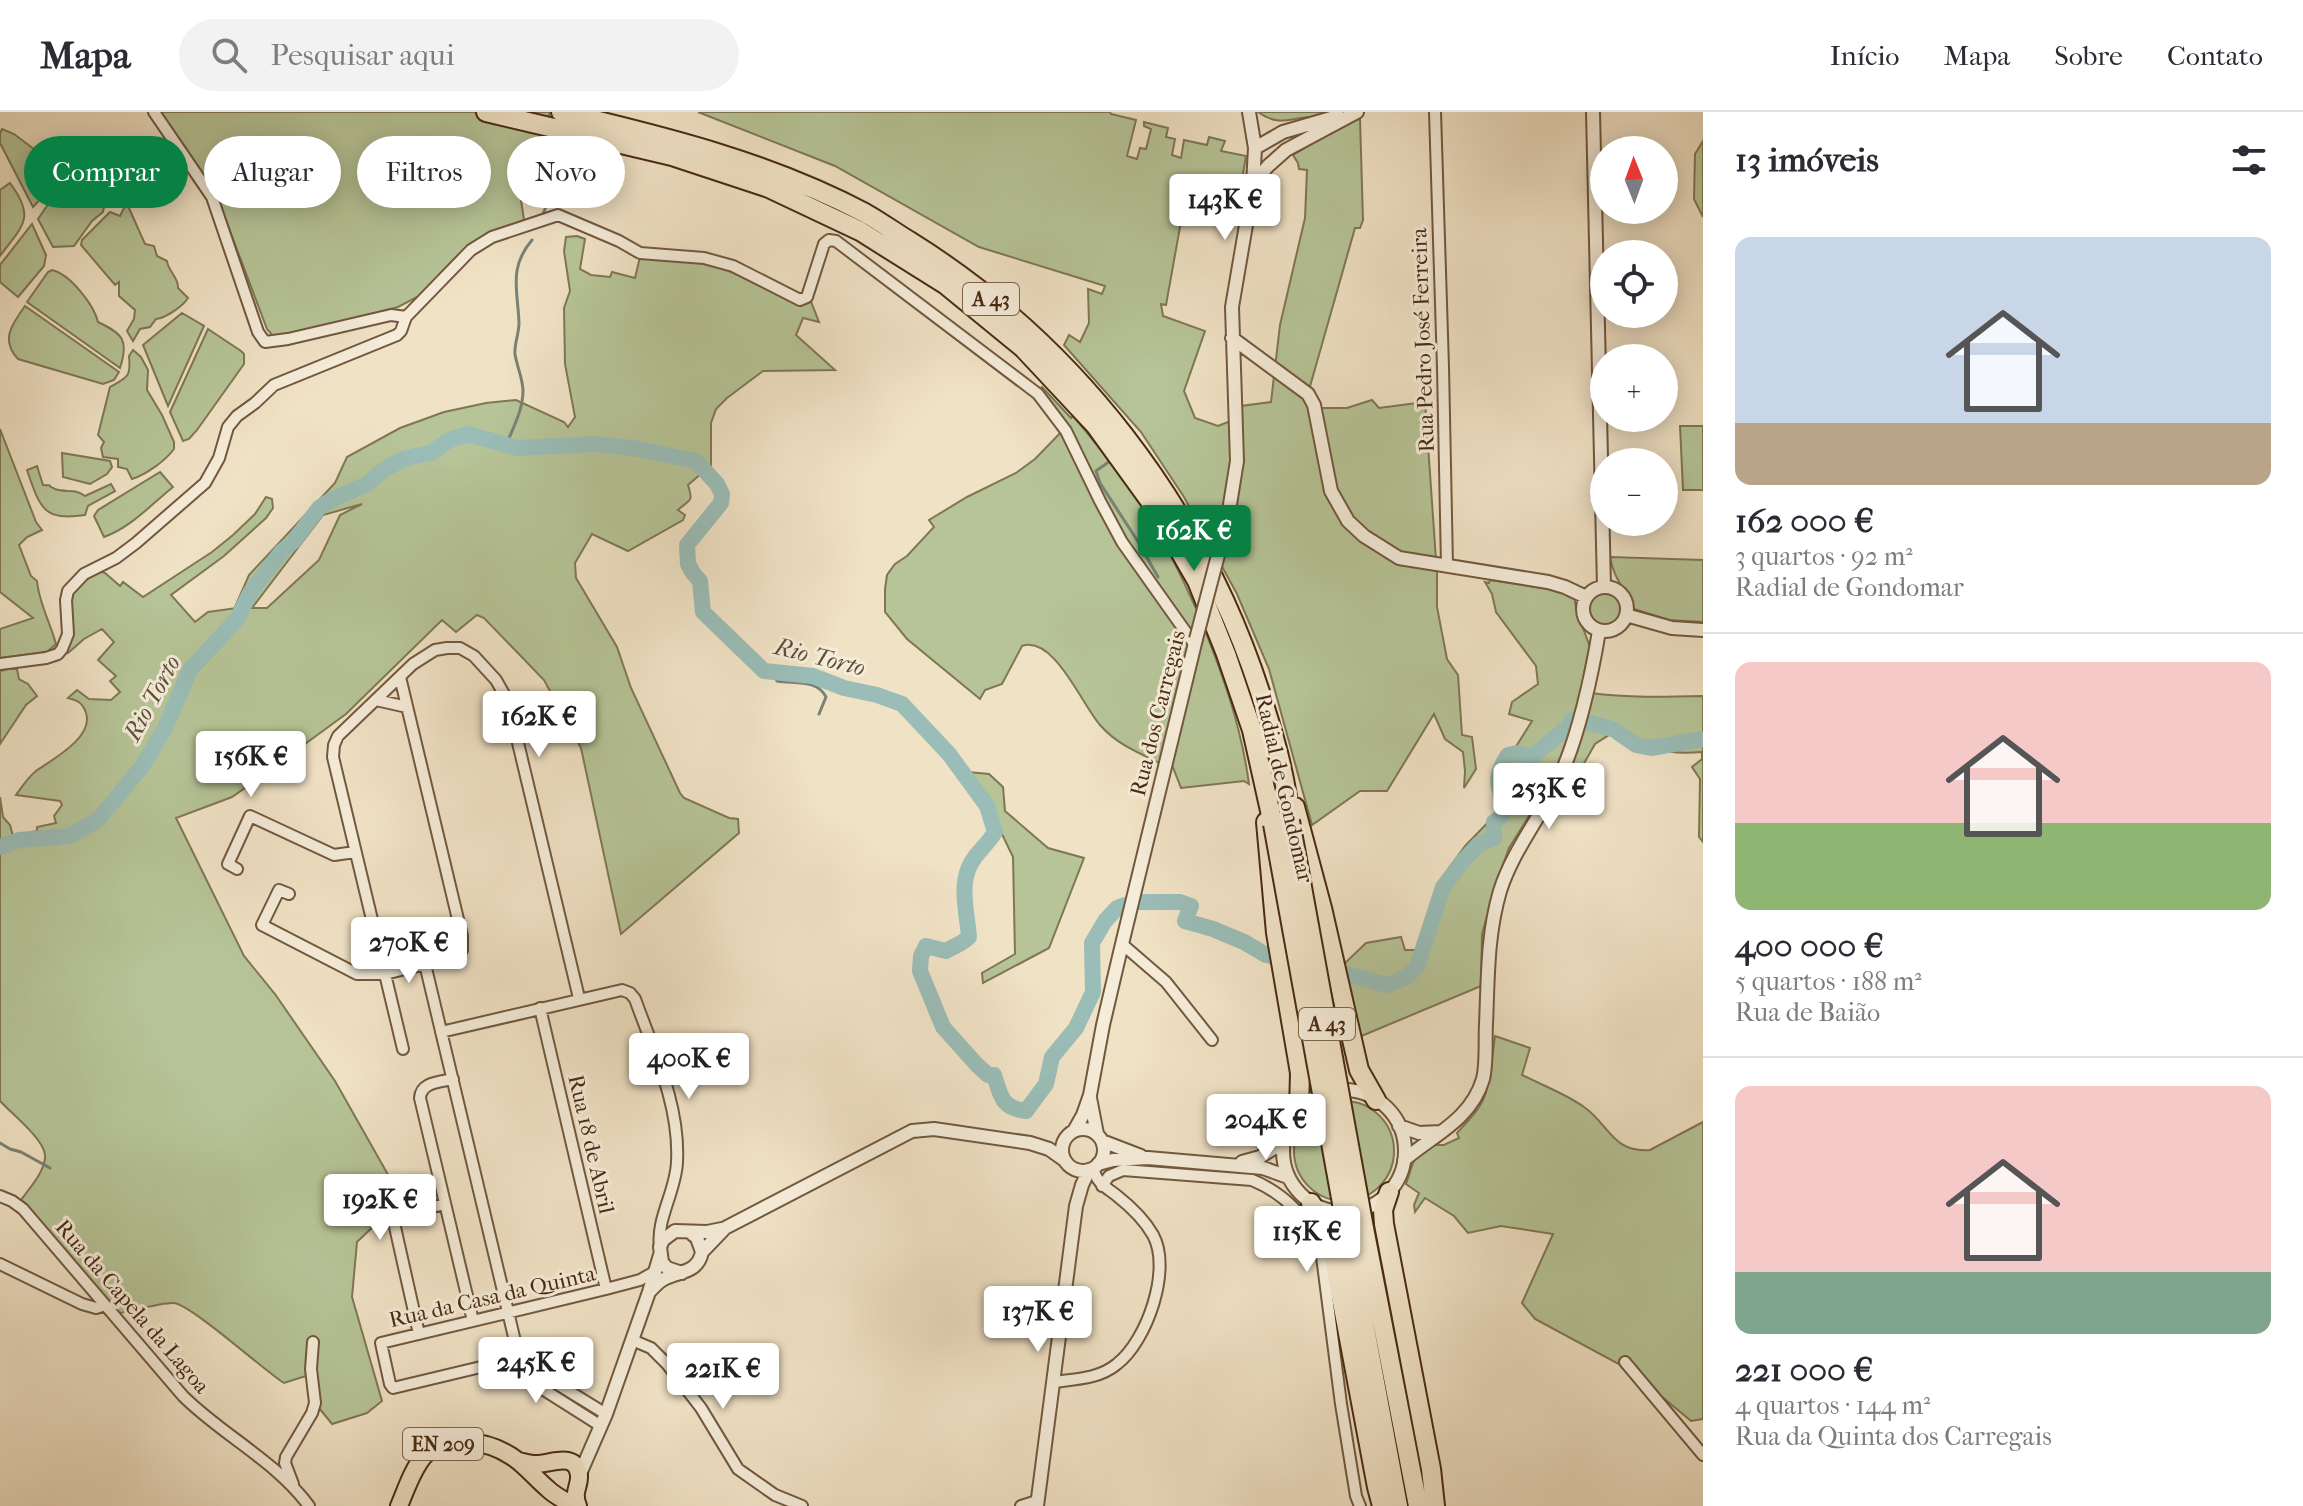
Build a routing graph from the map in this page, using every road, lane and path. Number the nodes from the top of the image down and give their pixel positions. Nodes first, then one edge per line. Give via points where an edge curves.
1 (154, 112) edge
2 (486, 112) edge
3 (561, 112) edge
4 (1356, 112) edge
5 (1435, 112) edge
6 (1593, 112) edge
7 (1249, 115) edge
8 (1283, 132) junction
9 (674, 148) junction
10 (1255, 148) junction
11 (1286, 150) junction
12 (1253, 184) junction
13 (406, 317) junction
14 (1232, 338) junction
15 (1447, 566) junction
16 (1604, 587) junction
17 (1586, 597) junction
18 (1626, 615) junction
19 (1703, 630) edge
20 (1599, 631) junction
21 (1195, 642) junction
22 (0, 664) edge
23 (400, 677) junction
24 (376, 700) junction
25 (407, 707) junction
26 (1282, 822) junction
27 (355, 852) junction
28 (237, 869) dead end
29 (289, 894) dead end
30 (1122, 944) junction
31 (425, 964) junction
32 (385, 974) junction
33 (579, 998) junction
34 (540, 1008) junction
35 (441, 1032) junction
36 (1212, 1040) dead end
37 (403, 1049) dead end
38 (453, 1079) junction
39 (1090, 1095) junction
40 (1376, 1100) junction
41 (1299, 1110) junction
42 (1399, 1126) junction
43 (1443, 1132) junction
44 (1070, 1134) junction
45 (1099, 1138) junction
46 (1283, 1142) junction
47 (1030, 1143) junction
48 (1148, 1158) junction
49 (1404, 1160) junction
50 (1066, 1163) junction
51 (1235, 1164) junction
52 (1093, 1168) junction
53 (1288, 1177) junction
54 (1102, 1186) junction
55 (1389, 1192) junction
56 (0, 1196) edge
57 (1311, 1203) junction
58 (445, 1204) junction
59 (1076, 1206) junction
60 (663, 1220) junction
61 (725, 1228) junction
62 (1355, 1230) junction
63 (691, 1233) junction
64 (668, 1234) junction
65 (660, 1251) junction
66 (702, 1252) junction
67 (0, 1264) edge
68 (656, 1271) junction
69 (682, 1273) junction
70 (606, 1289) junction
71 (649, 1292) junction
72 (105, 1305) junction
73 (508, 1313) junction
74 (473, 1321) junction
75 (419, 1334) junction
76 (632, 1340) junction
77 (313, 1342) dead end
78 (519, 1358) junction
79 (506, 1361) dead end
80 (1625, 1362) dead end
81 (542, 1375) junction
82 (1053, 1382) junction
83 (535, 1385) junction
84 (603, 1420) junction
85 (590, 1448) junction
86 (1703, 1455) edge
87 (518, 1461) junction
88 (558, 1461) junction
89 (578, 1481) junction
90 (294, 1486) junction
91 (551, 1491) junction
92 (1037, 1504) edge
93 (309, 1506) edge
94 (399, 1506) edge
95 (576, 1506) edge
96 (802, 1506) edge
97 (1021, 1506) edge
98 (1360, 1506) edge
99 (1382, 1506) edge
100 (1398, 1506) edge
101 (1418, 1506) edge
102 (1435, 1506) edge

1 - 13 street via 212,197 265,342 391,315
2 - 9 highway, Radial de Gondomar / A 43
3 - 9 highway, Radial de Gondomar / A 43
4 - 8 street
4 - 11 street
5 - 15 street, Rua Pedro José Ferreira
6 - 16 street
7 - 8 street via 1265,128
7 - 10 street, Rua dos Carregais
8 - 10 street
9 - 26 highway, Radial de Gondomar / A 43 via 860,231 946,285 1023,348 1095,425 1155,508 1197,581 1252,730 1264,787
9 - 26 highway, Radial de Gondomar / A 43 via 773,172 865,213 954,269 1035,336 1106,411 1169,497 1213,575 1246,649 1286,782
10 - 11 street
10 - 12 street, Rua dos Carregais
11 - 12 street
12 - 14 street, Rua dos Carregais via 1232,307
13 - 21 street via 471,250 492,237 558,215 640,253 733,266 800,300 807,297 824,244 836,241 1038,394 1066,431 1122,542
13 - 22 street via 397,335 274,385 232,421 205,483 136,543 76,581 68,591 68,634 58,654
14 - 15 street via 1308,394 1331,491 1348,521 1399,558
14 - 21 street, Rua dos Carregais, bridge via 1237,461
15 - 17 street via 1548,582
16 - 17 street
16 - 18 street via 1622,596
17 - 20 street via 1584,617
18 - 19 street
18 - 20 street via 1619,627
20 - 43 street via 1560,775 1519,846 1489,935 1483,1078 1469,1107
21 - 30 street, Rua dos Carregais
23 - 24 street
23 - 25 street
23 - 33 street via 435,650 460,648 496,680 508,701
24 - 25 street
24 - 27 street via 334,745
25 - 31 street via 462,936 462,950
26 - 40 highway, A 43 via 1359,1070
26 - 41 highway, A 43 via 1276,933 1300,1073
26 - 62 highway, Radial de Gondomar / A 43, bridge
27 - 28 street via 334,855 250,816 228,864
27 - 32 street
29 - 32 street via 279,890 262,925 357,974
30 - 36 street via 1166,982
30 - 39 street, Rua dos Carregais
31 - 32 street
31 - 35 street
32 - 37 street
33 - 34 street
33 - 60 street via 622,990 635,999 676,1126 678,1162
34 - 35 street
34 - 70 street, Rua 18 de Abril
35 - 38 street
38 - 58 street via 426,1086 420,1098
38 - 73 street
39 - 44 street, Rua dos Carregais
39 - 45 street, Rua dos Carregais
40 - 41 street via 1341,1090 1318,1096
40 - 42 street
41 - 46 street
42 - 43 street via 1419,1133
42 - 49 street
43 - 49 street
44 - 45 street via 1090,1130
44 - 47 street
44 - 50 street via 1061,1151
45 - 48 street
45 - 52 street via 1103,1157
46 - 51 street via 1260,1157
46 - 53 street
47 - 50 street
47 - 61 street via 934,1129 912,1131
48 - 51 street
48 - 52 street via 1113,1160
49 - 55 street
50 - 52 street via 1075,1170
50 - 59 street
51 - 53 street
52 - 54 street
52 - 59 street
53 - 57 street
54 - 82 street via 1135,1211 1155,1237 1160,1254 1151,1315 1119,1363 1093,1377
54 - 98 street via 1123,1170 1252,1180 1270,1187 1312,1228 1321,1249
55 - 57 street via 1370,1206 1346,1212
55 - 102 highway via 1384,1224
56 - 72 street, Rua da Capela da Lagoa via 23,1209
57 - 99 highway via 1330,1238
58 - 74 street
58 - 75 street via 395,1220
59 - 82 street
60 - 64 street
60 - 65 street
61 - 63 street
61 - 66 street
62 - 100 highway, Radial de Gondomar / A 43
62 - 101 highway, Radial de Gondomar / A 43
63 - 64 street
63 - 66 street
64 - 65 street
65 - 68 street
65 - 69 street via 667,1268
66 - 69 street via 696,1266
67 - 72 street via 82,1304
68 - 70 street, Rua da Casa da Quinta
68 - 71 street
69 - 71 street via 663,1279
70 - 73 street, Rua da Casa da Quinta
71 - 76 street
72 - 90 street, Rua da Capela da Lagoa via 198,1412
73 - 74 street, Rua da Casa da Quinta
73 - 78 street
74 - 75 street, Rua da Casa da Quinta
75 - 79 street, Rua da Casa da Quinta via 381,1343 393,1388
76 - 84 street
76 - 96 street via 651,1348 667,1364 738,1469
77 - 90 street via 315,1403 285,1463
78 - 81 street
78 - 83 street via 522,1376
80 - 86 street
81 - 83 street
81 - 84 street
82 - 92 street
83 - 84 street
84 - 85 street
85 - 88 street
85 - 89 street
87 - 88 main road, EN 209
87 - 91 main road, EN 209
87 - 94 main road, EN 209 via 482,1444 440,1445 417,1465
88 - 89 main road via 574,1465
88 - 91 main road via 548,1465 543,1476
89 - 91 main road via 567,1494
89 - 95 main road
90 - 93 street, Rua da Capela da Lagoa
91 - 95 main road
92 - 97 street

